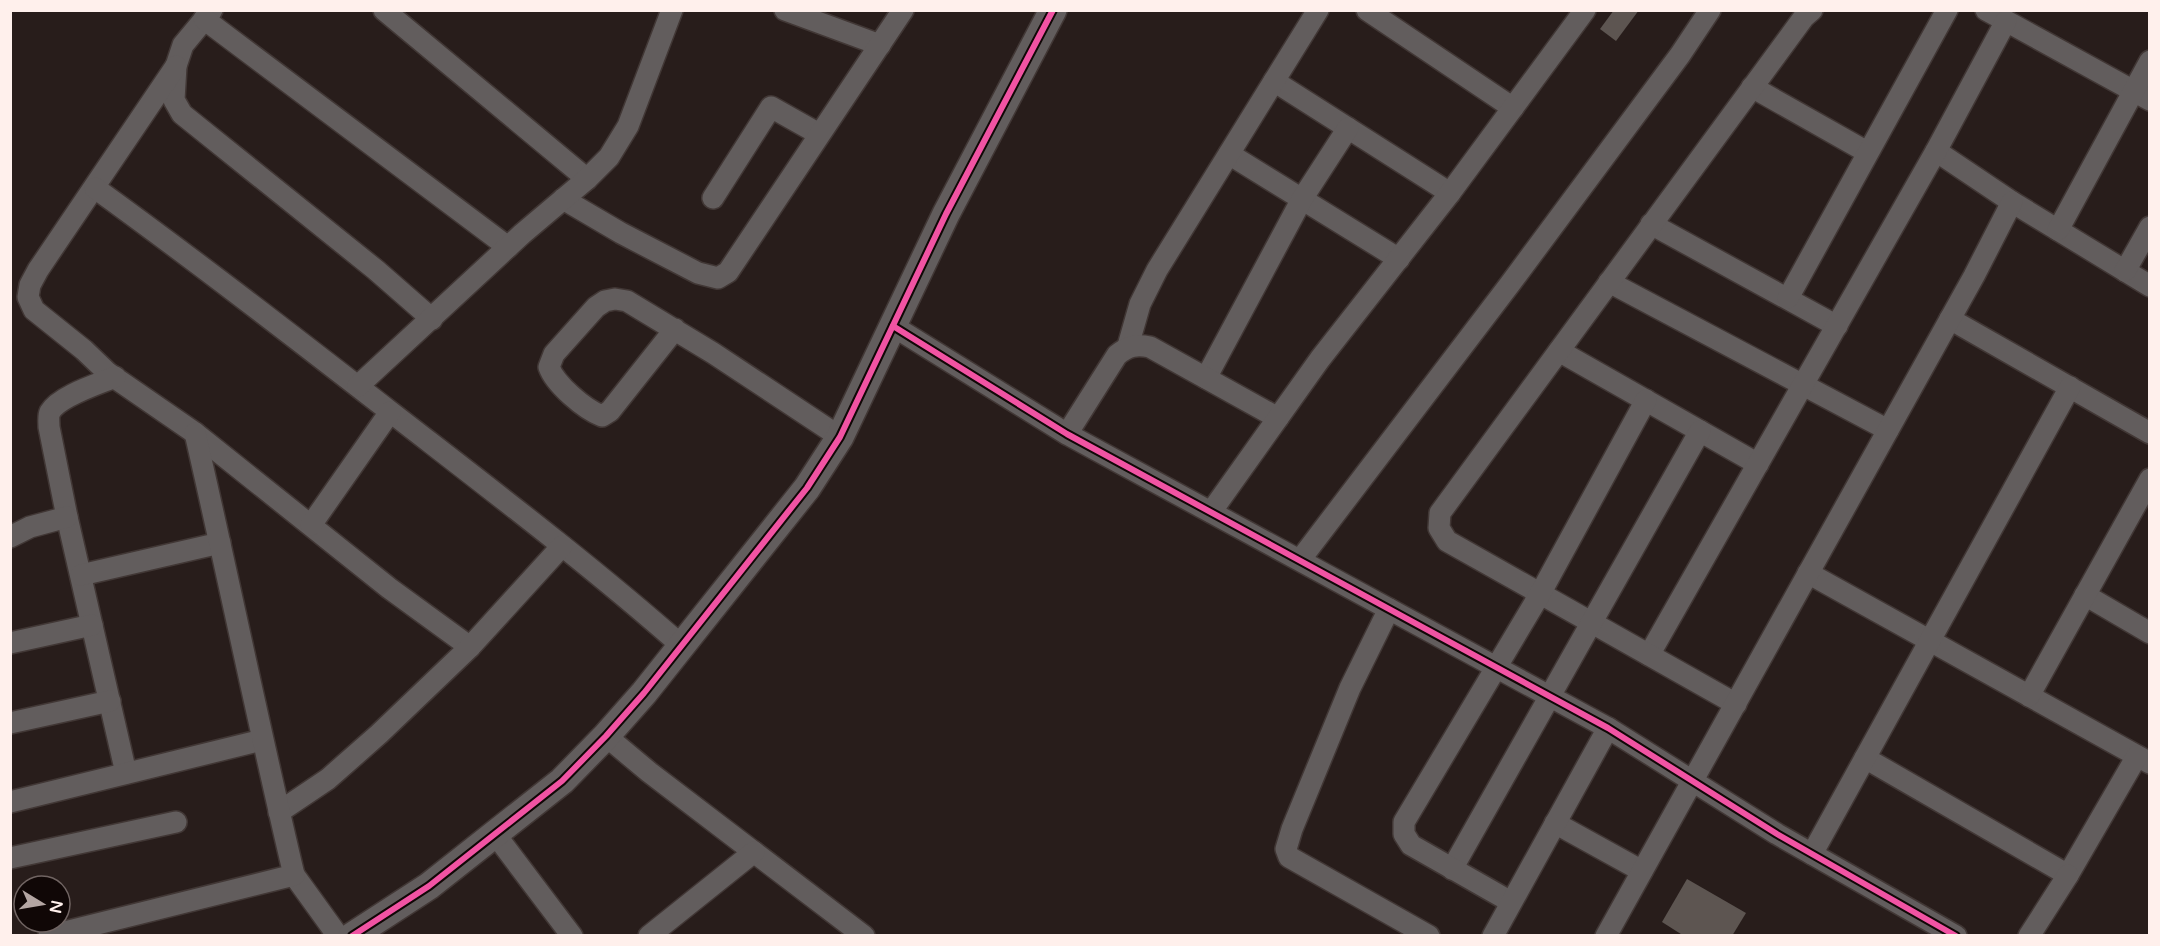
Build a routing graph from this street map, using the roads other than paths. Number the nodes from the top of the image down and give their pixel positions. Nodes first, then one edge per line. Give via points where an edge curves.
1 (384, 10) edge
2 (672, 10) edge
3 (785, 10) edge
4 (903, 10) edge
5 (1053, 10) edge
6 (1318, 10) edge
7 (1368, 10) edge
8 (1585, 10) edge
9 (1812, 10) edge
10 (1947, 10) edge
11 (1986, 10) edge
12 (1702, 13) edge
13 (208, 15) edge
14 (2006, 21) junction
15 (880, 45) junction
16 (2150, 61) edge
17 (176, 66) junction
18 (1274, 81) junction
19 (1752, 87) junction
20 (2142, 95) edge
21 (1513, 108) junction
22 (1348, 128) junction
23 (819, 134) junction
24 (1936, 151) junction
25 (1868, 152) junction
26 (1229, 154) junction
27 (587, 179) junction
28 (95, 188) junction
29 (1450, 193) junction
30 (713, 198) dead end
31 (562, 199) junction
32 (1302, 199) junction
33 (2012, 202) junction
34 (1651, 224) junction
35 (2150, 227) edge
36 (2058, 230) junction
37 (508, 248) junction
38 (1399, 259) junction
39 (2125, 271) junction
40 (1609, 282) junction
41 (2150, 286) edge
42 (1788, 298) junction
43 (432, 319) junction
44 (1950, 319) junction
45 (893, 326) junction
46 (1836, 326) junction
47 (675, 329) junction
48 (1128, 346) junction
49 (1559, 351) junction
50 (115, 377) junction
51 (1206, 378) junction
52 (1803, 385) junction
53 (358, 386) junction
54 (2070, 387) junction
55 (1646, 400) junction
56 (390, 412) junction
57 (1278, 418) junction
58 (1888, 430) junction
59 (1700, 431) junction
60 (195, 433) junction
61 (2150, 433) edge
62 (1067, 434) junction
63 (840, 437) junction
64 (1758, 464) junction
65 (2150, 479) edge
66 (1211, 512) junction
67 (67, 517) junction
68 (311, 525) junction
69 (10, 537) edge
70 (220, 543) junction
71 (562, 546) junction
72 (1300, 560) junction
73 (1808, 573) junction
74 (81, 575) junction
75 (1540, 594) junction
76 (2085, 595) junction
77 (1389, 609) junction
78 (1593, 624) junction
79 (92, 625) junction
80 (2150, 633) edge
81 (1930, 641) junction
82 (10, 643) edge
83 (682, 646) junction
84 (470, 647) junction
85 (1649, 655) junction
86 (1497, 667) junction
87 (2029, 696) junction
88 (1551, 697) junction
89 (110, 701) junction
90 (1736, 704) junction
91 (10, 723) edge
92 (1608, 728) junction
93 (606, 736) junction
94 (262, 740) junction
95 (1865, 758) junction
96 (2143, 759) edge
97 (126, 773) junction
98 (1693, 780) junction
99 (10, 802) edge
100 (279, 812) junction
101 (176, 822) dead end
102 (1555, 823) junction
103 (495, 834) junction
104 (754, 852) junction
105 (1812, 854) junction
106 (10, 858) edge
107 (1452, 869) junction
108 (1642, 871) junction
109 (294, 874) junction
110 (2068, 875) junction
111 (1511, 902) junction
112 (855, 933) edge
113 (49, 936) edge
114 (338, 936) edge
115 (352, 936) edge
116 (572, 936) edge
117 (650, 936) edge
118 (1429, 936) edge
119 (1493, 936) edge
120 (1606, 936) edge
121 (1956, 936) edge
122 (2030, 936) edge

1 - 27 street
2 - 27 street via 628,126 609,157
3 - 15 street
4 - 15 street
5 - 45 street via 946,214
6 - 18 street
7 - 21 street
8 - 21 street
9 - 19 street
10 - 25 street
11 - 14 street
12 - 72 street via 1510,284
13 - 17 street via 183,45
13 - 37 street
14 - 20 street
14 - 24 street
15 - 23 street
16 - 20 street
17 - 28 street
17 - 43 street via 174,100 182,114
18 - 22 street
18 - 26 street
19 - 25 street
19 - 34 street
20 - 36 street
21 - 29 street
22 - 29 street
22 - 32 street
23 - 30 street via 771,107
23 - 31 street via 728,272 718,278 679,263
24 - 33 street
24 - 46 street
25 - 42 street
26 - 32 street
26 - 48 street via 1157,270 1140,304
27 - 31 street
28 - 50 street via 38,270 28,297 34,310
28 - 53 street
29 - 38 street
31 - 37 street
32 - 38 street
32 - 51 street
33 - 36 street
33 - 44 street
34 - 40 street
34 - 42 street
35 - 39 street
36 - 39 street
37 - 43 street
38 - 57 street
39 - 41 street
40 - 49 street
40 - 52 street
42 - 46 street
43 - 53 street
44 - 54 street
44 - 58 street
45 - 62 street
45 - 63 street
46 - 52 street
47 - 47 street via 627,301 605,301 554,354 549,367 552,377 602,416
47 - 63 street
48 - 51 street via 1150,347
48 - 62 street via 1117,355
49 - 55 street
49 - 75 street via 1440,513 1439,528 1447,541
50 - 60 street
50 - 67 street via 77,393 49,414
51 - 57 street
52 - 58 street
52 - 64 street
53 - 56 street
54 - 61 street
54 - 81 street
55 - 59 street
55 - 75 street
56 - 68 street
56 - 71 street
57 - 66 street
58 - 73 street
59 - 64 street
59 - 78 street
60 - 68 street
60 - 70 street
62 - 66 street
63 - 83 street via 807,488
64 - 85 street
65 - 76 street
66 - 72 street
67 - 69 street
67 - 74 street
68 - 84 street
70 - 74 street
70 - 94 street
71 - 83 street
71 - 84 street
72 - 77 street
73 - 81 street
73 - 90 street
74 - 79 street
75 - 78 street
75 - 86 street
76 - 80 street
76 - 87 street
77 - 86 street
77 - 118 street via 1350,688 1286,849 1289,857
78 - 85 street
78 - 88 street
79 - 82 street
79 - 89 street
81 - 87 street
81 - 95 street
83 - 93 street
84 - 100 street via 328,779
85 - 90 street
86 - 88 street
86 - 107 street via 1404,822 1404,834 1411,845
87 - 96 street
88 - 92 street
88 - 107 street
89 - 91 street
89 - 97 street
90 - 98 street
92 - 98 street
92 - 102 street
93 - 103 street via 562,781
93 - 104 street
94 - 97 street
94 - 100 street
95 - 105 street
95 - 110 street
96 - 110 street
97 - 99 street
98 - 105 street
98 - 108 street
100 - 109 street
101 - 106 street
102 - 108 street
102 - 111 street
103 - 115 street via 429,886
103 - 116 street
104 - 112 street
104 - 117 street
105 - 121 street
107 - 111 street
108 - 120 street
109 - 113 street
109 - 114 street
110 - 122 street
111 - 119 street

